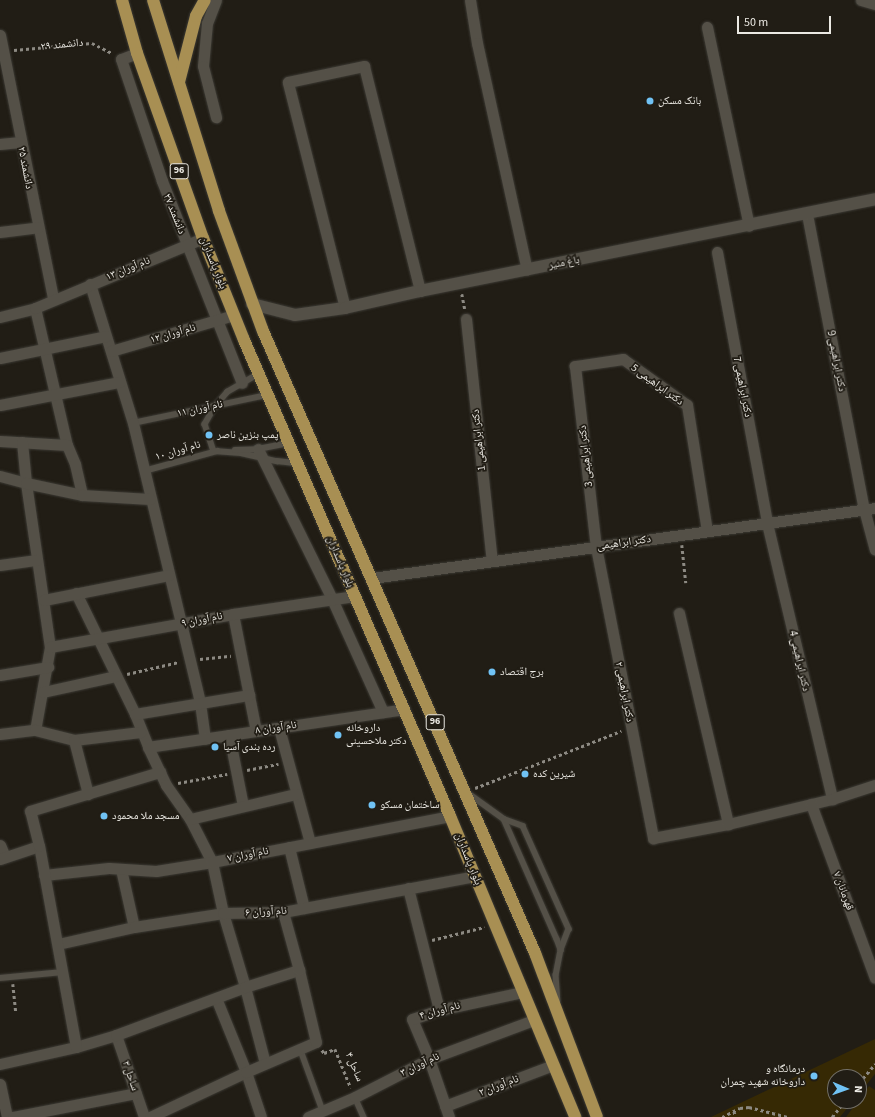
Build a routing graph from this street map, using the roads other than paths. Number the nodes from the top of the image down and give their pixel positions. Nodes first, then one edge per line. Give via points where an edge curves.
1 (122, 0) edge
2 (153, 0) edge
3 (205, 0) edge
4 (216, 0) edge
5 (470, 0) edge
6 (861, 0) edge
7 (875, 4) edge
8 (707, 27) dead end
9 (0, 35) edge
10 (1, 51) edge
11 (137, 52) junction
12 (178, 83) junction
13 (216, 117) dead end
14 (20, 142) junction
15 (0, 144) edge
16 (875, 199) edge
17 (807, 214) junction
18 (749, 226) junction
19 (38, 227) junction
20 (0, 232) edge
21 (203, 238) junction
22 (187, 246) junction
23 (716, 252) dead end
24 (527, 270) junction
25 (90, 284) junction
26 (420, 291) junction
27 (53, 299) junction
28 (252, 304) junction
29 (35, 308) junction
30 (345, 308) junction
31 (234, 316) junction
32 (0, 317) edge
33 (466, 320) road end
34 (216, 321) junction
35 (106, 336) junction
36 (45, 350) junction
37 (111, 351) junction
38 (0, 358) edge
39 (575, 366) joint
40 (258, 374) junction
41 (120, 382) junction
42 (242, 383) junction
43 (55, 395) junction
44 (267, 395) junction
45 (0, 405) edge
46 (215, 406) junction
47 (133, 423) junction
48 (0, 441) edge
49 (22, 442) junction
50 (288, 443) junction
51 (67, 445) junction
52 (214, 451) junction
53 (260, 454) junction
54 (297, 463) junction
55 (144, 471) junction
56 (0, 476) edge
57 (26, 483) junction
58 (82, 495) junction
59 (150, 499) junction
60 (870, 508) edge
61 (767, 522) junction
62 (707, 531) junction
63 (596, 547) junction
64 (875, 550) edge
65 (37, 560) junction
66 (492, 561) junction
67 (0, 565) edge
68 (169, 575) junction
69 (372, 578) junction
70 (76, 593) junction
71 (355, 596) junction
72 (332, 599) junction
73 (44, 600) junction
74 (680, 613) dead end
75 (233, 614) junction
76 (182, 624) junction
77 (98, 639) junction
78 (50, 647) junction
79 (48, 667) junction
80 (0, 676) edge
81 (116, 676) junction
82 (43, 692) junction
83 (249, 695) junction
84 (200, 703) junction
85 (404, 709) junction
86 (383, 712) junction
87 (134, 714) junction
88 (279, 728) junction
89 (35, 730) junction
90 (256, 731) junction
91 (141, 732) junction
92 (0, 734) edge
93 (229, 735) junction
94 (205, 739) junction
95 (74, 740) junction
96 (148, 747) junction
97 (160, 772) junction
98 (875, 785) edge
99 (465, 791) junction
100 (88, 794) junction
101 (296, 794) junction
102 (832, 799) junction
103 (811, 804) junction
104 (243, 806) junction
105 (450, 816) junction
106 (190, 818) junction
107 (504, 819) junction
108 (728, 824) junction
109 (310, 843) junction
110 (0, 845) edge
111 (39, 846) junction
112 (289, 847) junction
113 (3, 858) edge
114 (212, 862) junction
115 (121, 869) junction
116 (44, 875) junction
117 (475, 876) junction
118 (408, 888) junction
119 (304, 908) junction
120 (282, 912) junction
121 (223, 913) junction
122 (134, 927) junction
123 (58, 944) junction
124 (561, 950) junction
125 (299, 970) junction
126 (63, 972) junction
127 (0, 978) edge
128 (875, 978) edge
129 (245, 987) junction
130 (523, 992) junction
131 (216, 998) junction
132 (439, 1010) junction
133 (534, 1020) junction
134 (561, 1021) junction
135 (116, 1035) junction
136 (76, 1046) junction
137 (300, 1048) junction
138 (429, 1059) junction
139 (264, 1063) junction
140 (0, 1064) edge
141 (553, 1065) junction
142 (246, 1072) junction
143 (0, 1084) edge
144 (136, 1093) junction
145 (355, 1097) junction
146 (323, 1111) junction
147 (447, 1112) edge
148 (7, 1117) edge
149 (13, 1117) edge
150 (144, 1117) edge
151 (150, 1117) edge
152 (261, 1117) edge
153 (308, 1117) edge
154 (364, 1117) edge
155 (575, 1117) edge
156 (597, 1117) edge

1 - 11 highway, بلوار پاسداران / 96
2 - 12 highway, بلوار پاسداران / 96
3 - 12 highway via 196,16
4 - 13 street via 207,23 203,66
5 - 24 street via 477,43
6 - 7 street
8 - 18 street
9 - 10 street, دانشمند ۲۵
10 - 14 street, دانشمند ۲۵
11 - 21 highway, بلوار پاسداران / 96
11 - 22 street, دانشمند ۲۷ via 121,59 162,182
12 - 28 highway, بلوار پاسداران / 96
14 - 15 street
14 - 19 street, دانشمند ۲۵
16 - 17 street, باغ منیر
17 - 18 street, باغ منیر
17 - 60 street, دکتر ابراهیمی 9
18 - 24 street, باغ منیر
19 - 20 street
19 - 27 street, دانشمند ۲۵
21 - 22 street, نام آوران ۱۳
21 - 31 highway, بلوار پاسداران / 96
22 - 25 street, نام آوران ۱۳
22 - 34 street, دانشمند ۲۷
23 - 61 street, دکتر ابراهیمی 7
24 - 26 street, باغ منیر
25 - 27 street, نام آوران ۱۳
25 - 35 street
26 - 30 street, باغ منیر
26 - 30 street via 364,66 288,82
27 - 29 street, نام آوران ۱۳
28 - 30 street, باغ منیر via 295,315
28 - 69 highway, بلوار پاسداران / 96
29 - 32 street, نام آوران ۱۳
29 - 36 street
31 - 34 street, نام آوران ۱۲
31 - 40 highway, بلوار پاسداران / 96
33 - 66 street, دکتر ابراهیمی 1
34 - 37 street, نام آوران ۱۲
34 - 42 street, دانشمند ۲۷
35 - 36 street
35 - 37 street
36 - 38 street
36 - 43 street
37 - 41 street
39 - 62 street, دکتر ابراهیمی 5 via 623,359 686,405
39 - 63 street, دکتر ابراهیمی 3
40 - 42 lane
40 - 44 highway, بلوار پاسداران / 96
41 - 43 street
41 - 47 street
42 - 46 lane via 228,392
43 - 45 street
43 - 51 street
44 - 46 lane, نام آوران ۱۱
44 - 50 highway, بلوار پاسداران / 96
46 - 47 lane, نام آوران ۱۱
46 - 52 lane via 205,424
47 - 55 street
48 - 49 street
49 - 51 street
49 - 57 street
50 - 53 lane, نام آوران ۱۰
50 - 54 highway, بلوار پاسداران / 96
51 - 58 street via 75,464
52 - 53 lane, نام آوران ۱۰
52 - 53 lane
52 - 55 lane, نام آوران ۱۰
53 - 54 lane
53 - 72 street
54 - 71 highway, بلوار پاسداران / 96
55 - 59 street
56 - 57 street
57 - 58 street
57 - 65 street
58 - 59 street
59 - 68 street
60 - 61 street, دکتر ابراهیمی
60 - 64 street, دکتر ابراهیمی 9
61 - 62 street, دکتر ابراهیمی
61 - 102 street, دکتر ابراهیمی 4
62 - 63 street, دکتر ابراهیمی
63 - 66 street, دکتر ابراهیمی
63 - 108 street, دکتر ابراهیمی ۲ via 653,838
65 - 67 street
65 - 73 street
66 - 69 street, دکتر ابراهیمی
68 - 70 street
68 - 76 street
69 - 99 highway, بلوار پاسداران / 96
70 - 73 street
70 - 77 street
71 - 72 street, نام آوران ۹
71 - 85 highway, بلوار پاسداران / 96
72 - 75 street, نام آوران ۹
72 - 86 street
73 - 78 street
74 - 108 street
75 - 76 street, نام آوران ۹
75 - 83 street
76 - 77 street, نام آوران ۹
76 - 84 street
77 - 78 street, نام آوران ۹
77 - 81 street
78 - 79 street
79 - 80 street
79 - 82 street
81 - 82 street
81 - 87 street
82 - 89 street
83 - 84 street
83 - 90 street
84 - 87 street
84 - 94 street
85 - 86 street, نام آوران ۸
85 - 105 highway, بلوار پاسداران / 96
86 - 88 street, نام آوران ۸
87 - 91 street
88 - 90 street, نام آوران ۸
88 - 101 street
89 - 92 street
89 - 95 street
90 - 93 street, نام آوران ۸
91 - 95 street
91 - 96 street
93 - 94 street, نام آوران ۸
93 - 104 street
94 - 96 street, نام آوران ۸
95 - 100 street
96 - 97 street
97 - 100 street
97 - 106 street via 166,785
98 - 102 street
99 - 107 lane
99 - 134 highway, بلوار پاسداران / 96
100 - 111 street via 30,812
101 - 104 street
101 - 109 street
102 - 103 street
103 - 108 street
103 - 128 street, قهرمانان ۷
104 - 106 street
105 - 109 street, نام آوران ۷
105 - 117 highway, بلوار پاسداران / 96
106 - 114 street
107 - 124 lane
107 - 124 lane via 523,826 569,929
109 - 112 street, نام آوران ۷
110 - 113 street
111 - 113 street
111 - 116 street
112 - 114 street, نام آوران ۷
112 - 119 street
114 - 115 street, نام آوران ۷ via 156,871
114 - 121 street
115 - 116 street, نام آوران ۷
115 - 122 street
116 - 123 street
117 - 118 street, نام آوران ۶
117 - 130 highway, بلوار پاسداران / 96
118 - 119 street, نام آوران ۶
118 - 132 street
119 - 120 street, نام آوران ۶
120 - 121 street, نام آوران ۶
120 - 125 street
121 - 122 street, نام آوران ۶
121 - 129 street
122 - 123 street, نام آوران ۶
123 - 126 street
124 - 134 lane via 556,975
125 - 129 street
125 - 137 street via 316,1042
126 - 127 lane
126 - 136 street
129 - 131 street
129 - 139 street
130 - 132 street, نام آوران ۴
130 - 133 highway, بلوار پاسداران / 96
131 - 135 street
131 - 142 street
132 - 138 street, نام آوران ۴ via 412,1019
133 - 138 street, نام آوران ۳
133 - 141 highway, بلوار پاسداران / 96
134 - 156 highway, بلوار پاسداران / 96
135 - 136 street
135 - 144 street, ساحل ۳
136 - 140 street
137 - 139 street
137 - 146 lane
138 - 145 street, نام آوران ۳
138 - 147 street, نام آوران ۴
139 - 142 street
141 - 147 street, نام آوران ۲
141 - 155 highway, بلوار پاسداران / 96
142 - 151 street
142 - 152 street
143 - 148 street
144 - 149 street
144 - 150 street, ساحل ۳
145 - 146 street, نام آوران ۳
145 - 154 lane, ساحل ۴
146 - 153 street, نام آوران ۳

